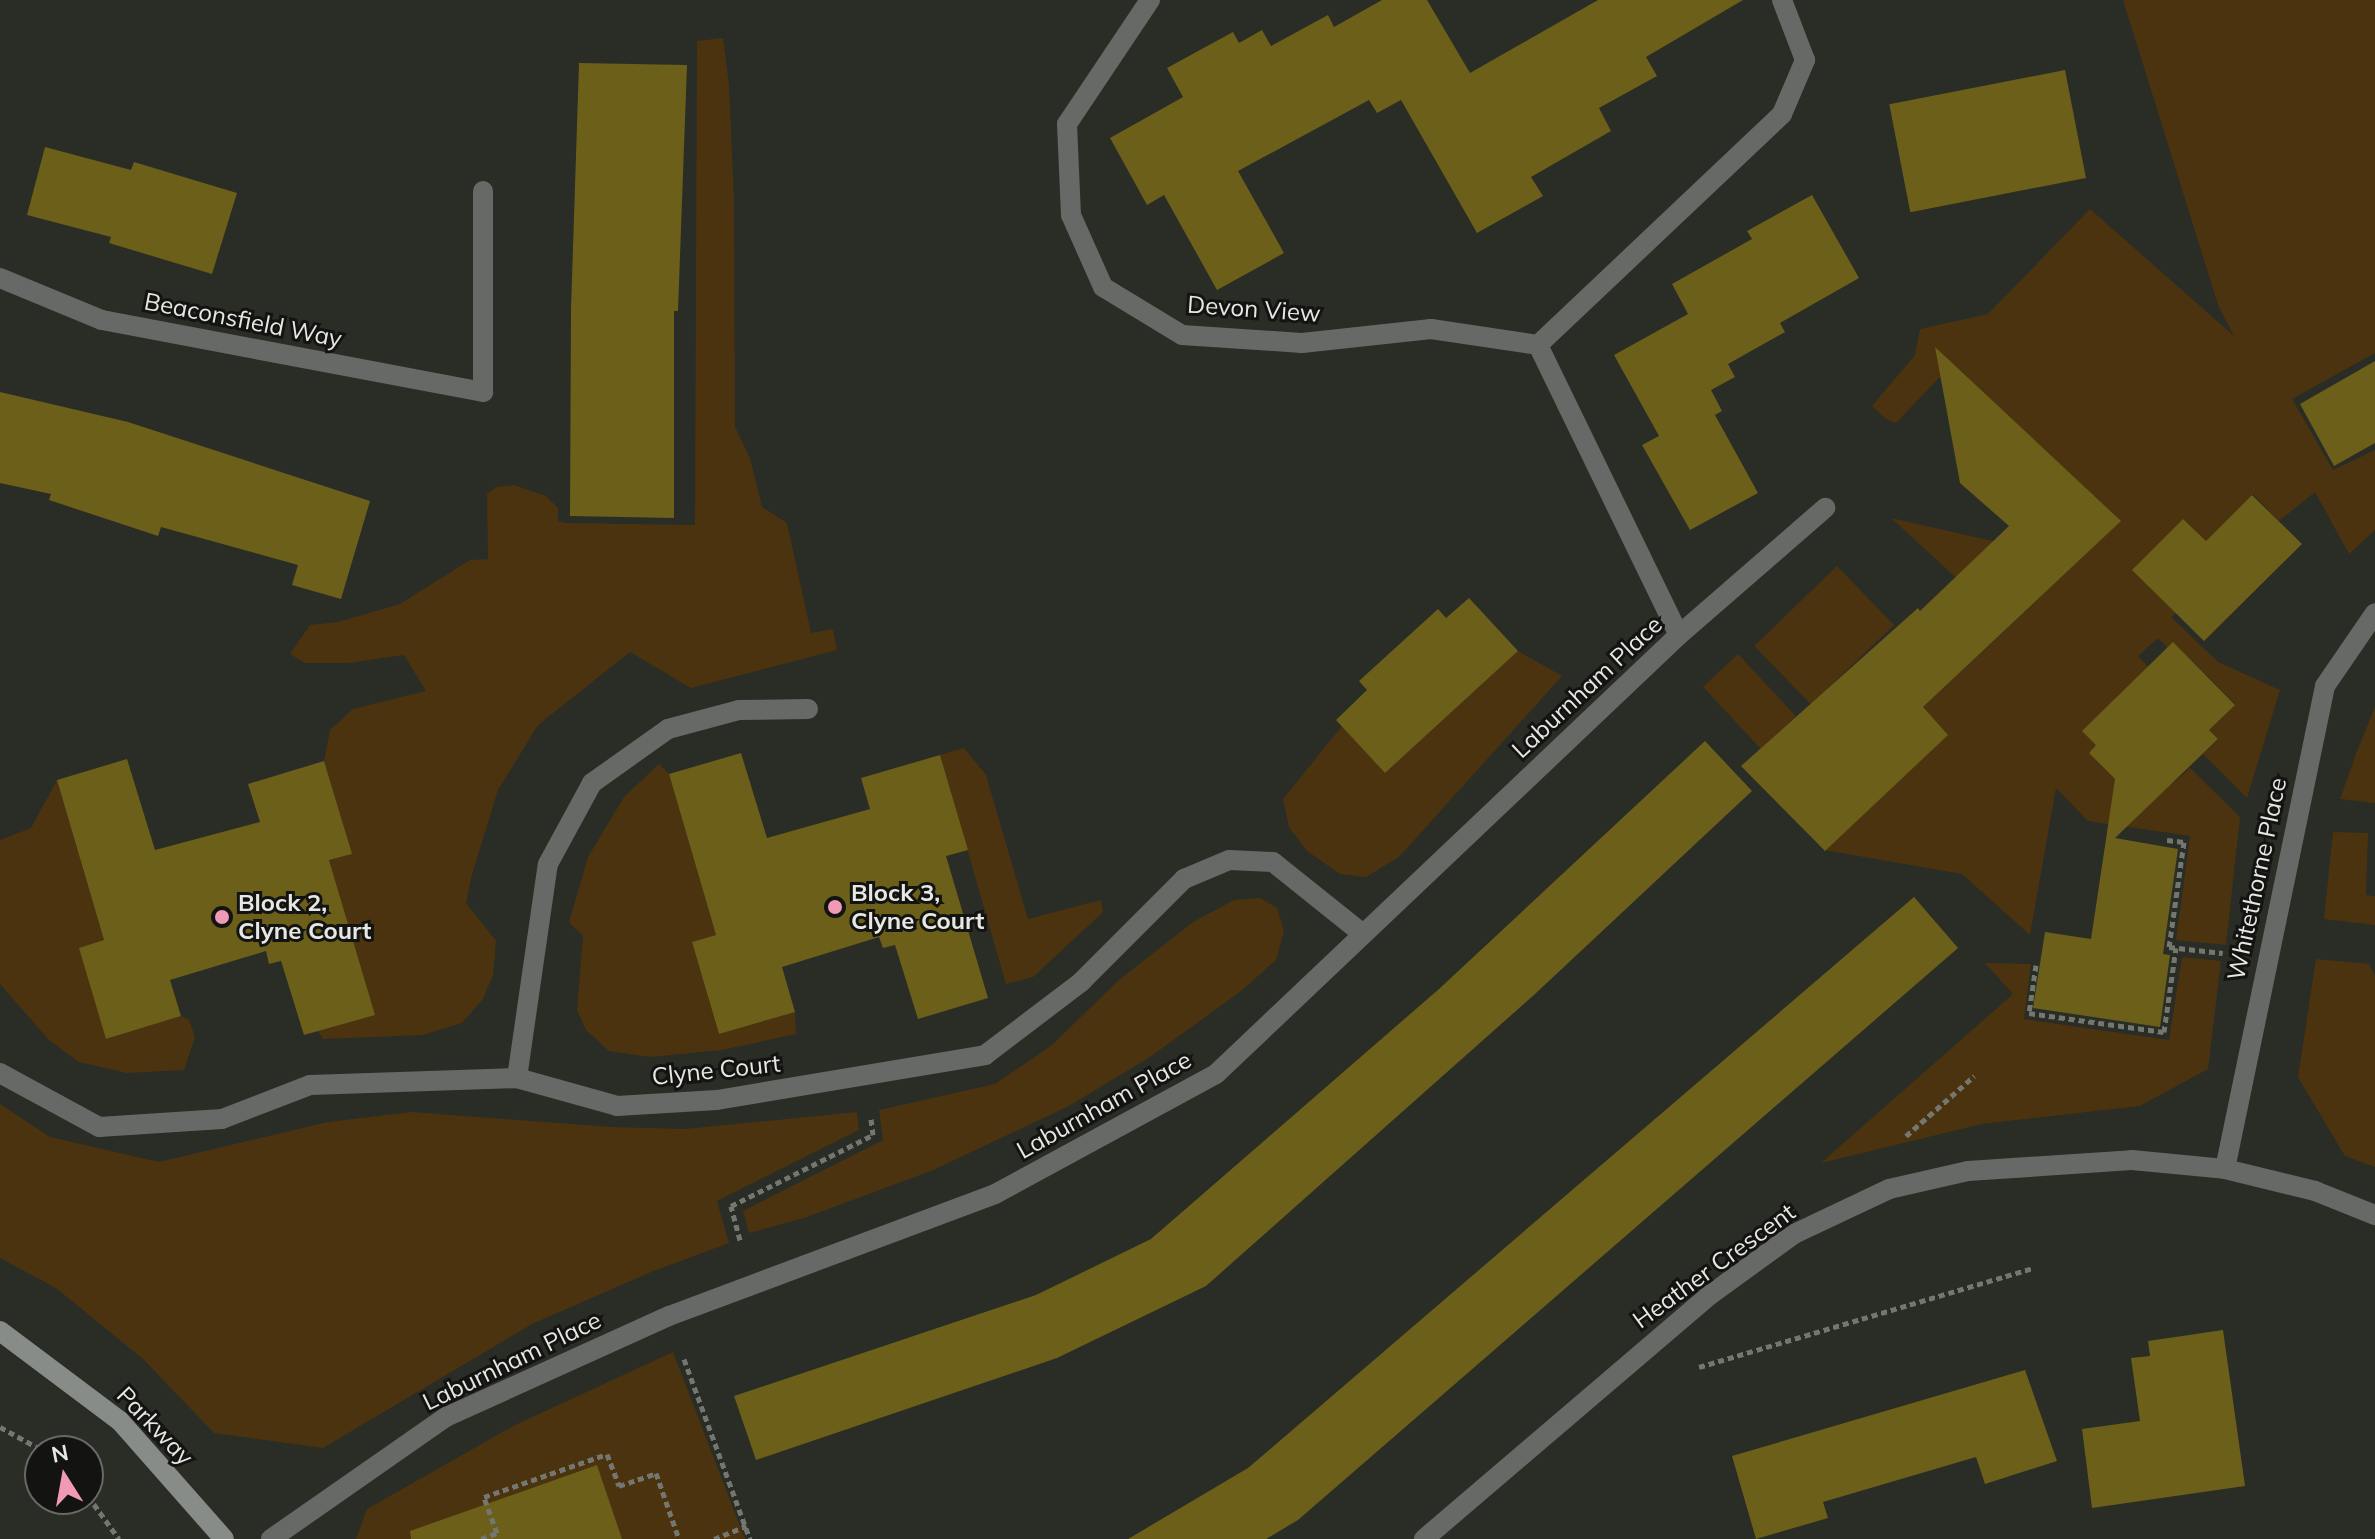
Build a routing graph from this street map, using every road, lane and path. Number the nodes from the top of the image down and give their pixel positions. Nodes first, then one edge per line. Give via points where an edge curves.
1 (1150, 0) edge
2 (1782, 0) edge
3 (483, 191) dead end
4 (0, 278) edge
5 (1538, 345) junction
6 (1825, 508) dead end
7 (2375, 613) edge
8 (1679, 635) junction
9 (808, 709) dead end
10 (2167, 840) dead end
11 (1363, 934) junction
12 (2036, 965) dead end
13 (0, 1073) edge
14 (864, 1077) junction
15 (517, 1078) junction
16 (2225, 1169) junction
17 (2375, 1215) edge
18 (2033, 1268) dead end
19 (752, 1283) junction
20 (669, 1316) junction
21 (0, 1331) edge
22 (1688, 1370) dead end
23 (0, 1427) edge
24 (24, 1440) edge
25 (102, 1515) edge
26 (746, 1526) junction
27 (119, 1539) edge
28 (224, 1539) edge
29 (271, 1539) edge
30 (481, 1539) edge
31 (679, 1539) edge
32 (714, 1539) edge
33 (750, 1539) edge
34 (1424, 1539) edge

1 - 5 street, Devon View via 1067,124 1071,215 1103,287 1182,335 1302,343 1431,329
2 - 5 street via 1805,60 1782,114
3 - 4 street, Beaconsfield Way via 483,392 102,320
5 - 8 street
6 - 8 street, Laburnham Place
7 - 16 street, Whitethorne Place via 2325,686
8 - 11 street, Laburnham Place
9 - 15 street via 739,710 668,729 592,783 548,864
10 - 12 path via 2184,842 2164,1032 2029,1013
11 - 14 street, Clyne Court via 1273,862 1229,860 1184,879 1081,982 985,1055
11 - 19 street, Laburnham Place via 1216,1074 995,1194
13 - 15 street, Clyne Court via 99,1127 222,1119 310,1085
14 - 15 street, Clyne Court via 717,1100 617,1106
14 - 19 path via 873,1135 731,1206
16 - 17 street, Heather Crescent via 2315,1191
16 - 34 street, Heather Crescent via 2132,1160 2056,1164 1968,1171 1889,1189 1794,1234 1710,1295
18 - 22 path
19 - 20 street, Laburnham Place
20 - 26 path
20 - 29 street, Laburnham Place via 446,1417
21 - 28 street, Parkway via 120,1421
23 - 24 path
25 - 27 path
26 - 32 path
26 - 33 path
30 - 31 path via 497,1533 484,1497 607,1454 619,1486 656,1473

